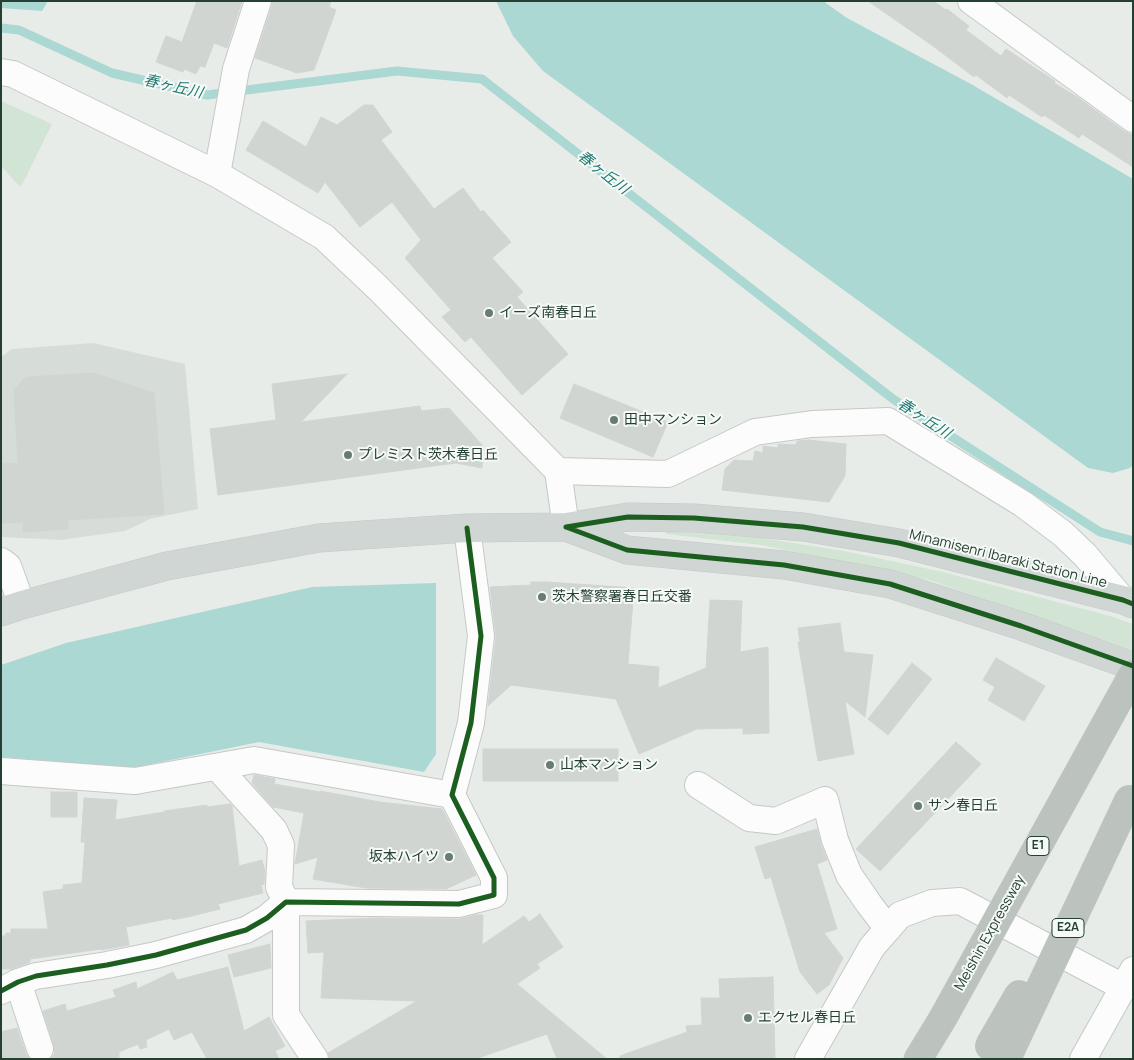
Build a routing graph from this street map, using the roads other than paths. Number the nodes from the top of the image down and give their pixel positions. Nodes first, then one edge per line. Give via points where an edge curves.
1 (258, 1) edge
2 (971, 1) edge
3 (1, 72) edge
4 (1133, 119) edge
5 (217, 174) junction
6 (558, 471) junction
7 (566, 527) junction
8 (467, 528) junction
9 (1, 561) edge
10 (1128, 602) edge
11 (11, 609) edge
12 (1133, 666) edge
13 (1133, 674) edge
14 (217, 767) junction
15 (1, 771) edge
16 (698, 785) dead end
17 (452, 795) junction
18 (1131, 796) edge
19 (286, 902) junction
20 (888, 928) junction
21 (1128, 978) edge
22 (10, 987) edge
23 (40, 1049) dead end
24 (997, 1055) edge
25 (315, 1059) edge
26 (808, 1059) edge
27 (918, 1059) edge
28 (1083, 1059) edge

1 - 5 street via 236,69
2 - 4 street
3 - 5 street via 13,74
5 - 6 street via 324,237
6 - 7 street
6 - 10 street via 668,474 755,432 812,424 888,421 1022,504 1063,534
7 - 8 main road, Minamisenri Ibaraki Station Line
7 - 10 main road, Minamisenri Ibaraki Station Line via 628,517 802,526 899,544
7 - 12 main road, Minamisenri Ibaraki Station Line via 627,550 784,565 890,584
8 - 11 main road, Minamisenri Ibaraki Station Line via 319,538 167,566
8 - 17 street via 481,636 471,723
9 - 11 street via 8,566
13 - 27 highway, Meishin Expressway / E1, bridge
14 - 15 street via 135,781
14 - 17 street via 254,760
14 - 19 street via 274,830 281,845 279,887
16 - 20 street via 749,818 776,821 826,800 835,840 849,875
17 - 19 street via 494,878 494,895 459,904
18 - 24 highway, E2A, bridge
19 - 22 street via 267,918 237,933 156,956 36,976
19 - 25 street via 286,1015
20 - 21 street via 900,915 932,903 960,901
20 - 26 street via 872,947
21 - 28 street
22 - 23 street

